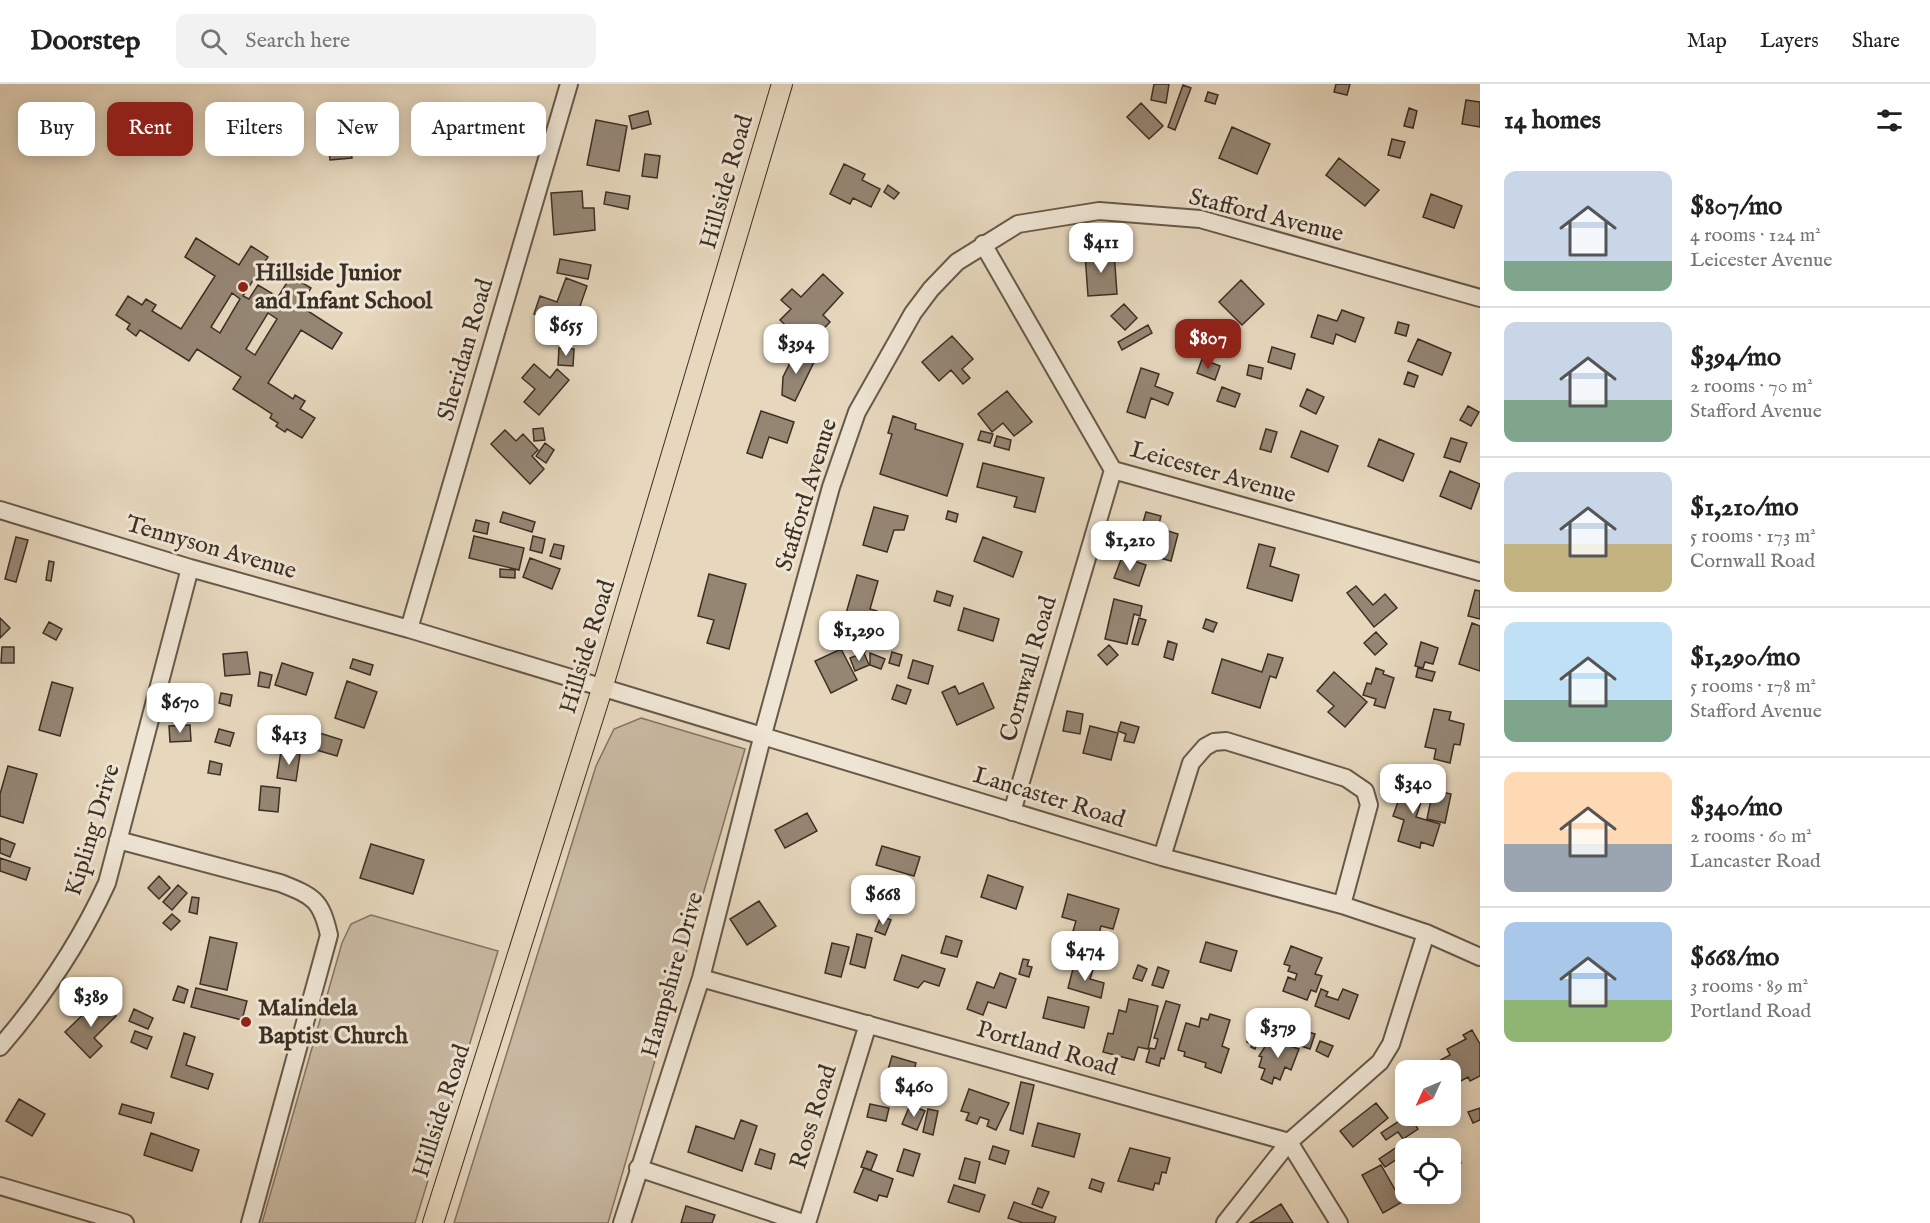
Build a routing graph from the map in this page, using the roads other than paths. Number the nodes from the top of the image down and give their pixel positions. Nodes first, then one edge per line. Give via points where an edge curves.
1 (569, 84) edge
2 (782, 84) edge
3 (983, 244) junction
4 (1480, 298) edge
5 (1113, 470) junction
6 (0, 510) edge
7 (190, 568) junction
8 (1480, 572) edge
9 (409, 629) junction
10 (602, 689) junction
11 (762, 738) junction
12 (1012, 812) junction
13 (118, 840) junction
14 (1162, 857) junction
15 (1342, 905) junction
16 (1426, 933) junction
17 (1480, 956) edge
18 (701, 978) junction
19 (868, 1024) junction
20 (0, 1047) edge
21 (1289, 1142) junction
22 (638, 1168) junction
23 (0, 1186) edge
24 (125, 1223) edge
25 (250, 1223) edge
26 (434, 1223) edge
27 (622, 1223) edge
28 (805, 1223) edge
29 (1225, 1223) edge
30 (1339, 1223) edge

1 - 9 street, Sheridan Road
2 - 10 main road, Hillside Road
3 - 4 street, Stafford Avenue via 1018,224 1062,215 1099,211 1200,219
3 - 5 street, Leicester Avenue
3 - 11 street, Stafford Avenue via 957,262 931,289 913,313 857,412 831,487
5 - 8 street, Leicester Avenue
5 - 12 street, Cornwall Road
6 - 7 street, Tennyson Avenue
7 - 9 street, Tennyson Avenue
7 - 13 street, Kipling Drive
9 - 10 street, Tennyson Avenue
10 - 11 street, Lancaster Road
10 - 26 main road, Hillside Road
11 - 12 street, Lancaster Road
11 - 18 street, Hampshire Drive
12 - 14 street, Lancaster Road
13 - 20 street, Kipling Drive via 107,883 84,932
13 - 25 street via 280,883 306,894 324,912 329,935
14 - 15 street, Lancaster Road
14 - 15 street via 1191,763 1205,747 1226,741 1346,778 1365,791 1369,805
15 - 16 street, Lancaster Road
16 - 17 street, Lancaster Road
16 - 21 street via 1391,1044 1380,1062
18 - 19 street, Portland Road
18 - 22 street, Hampshire Drive
19 - 21 street, Portland Road
19 - 28 street, Ross Road
21 - 29 street
21 - 30 street
22 - 27 street, Hampshire Drive
22 - 28 street
23 - 24 street

